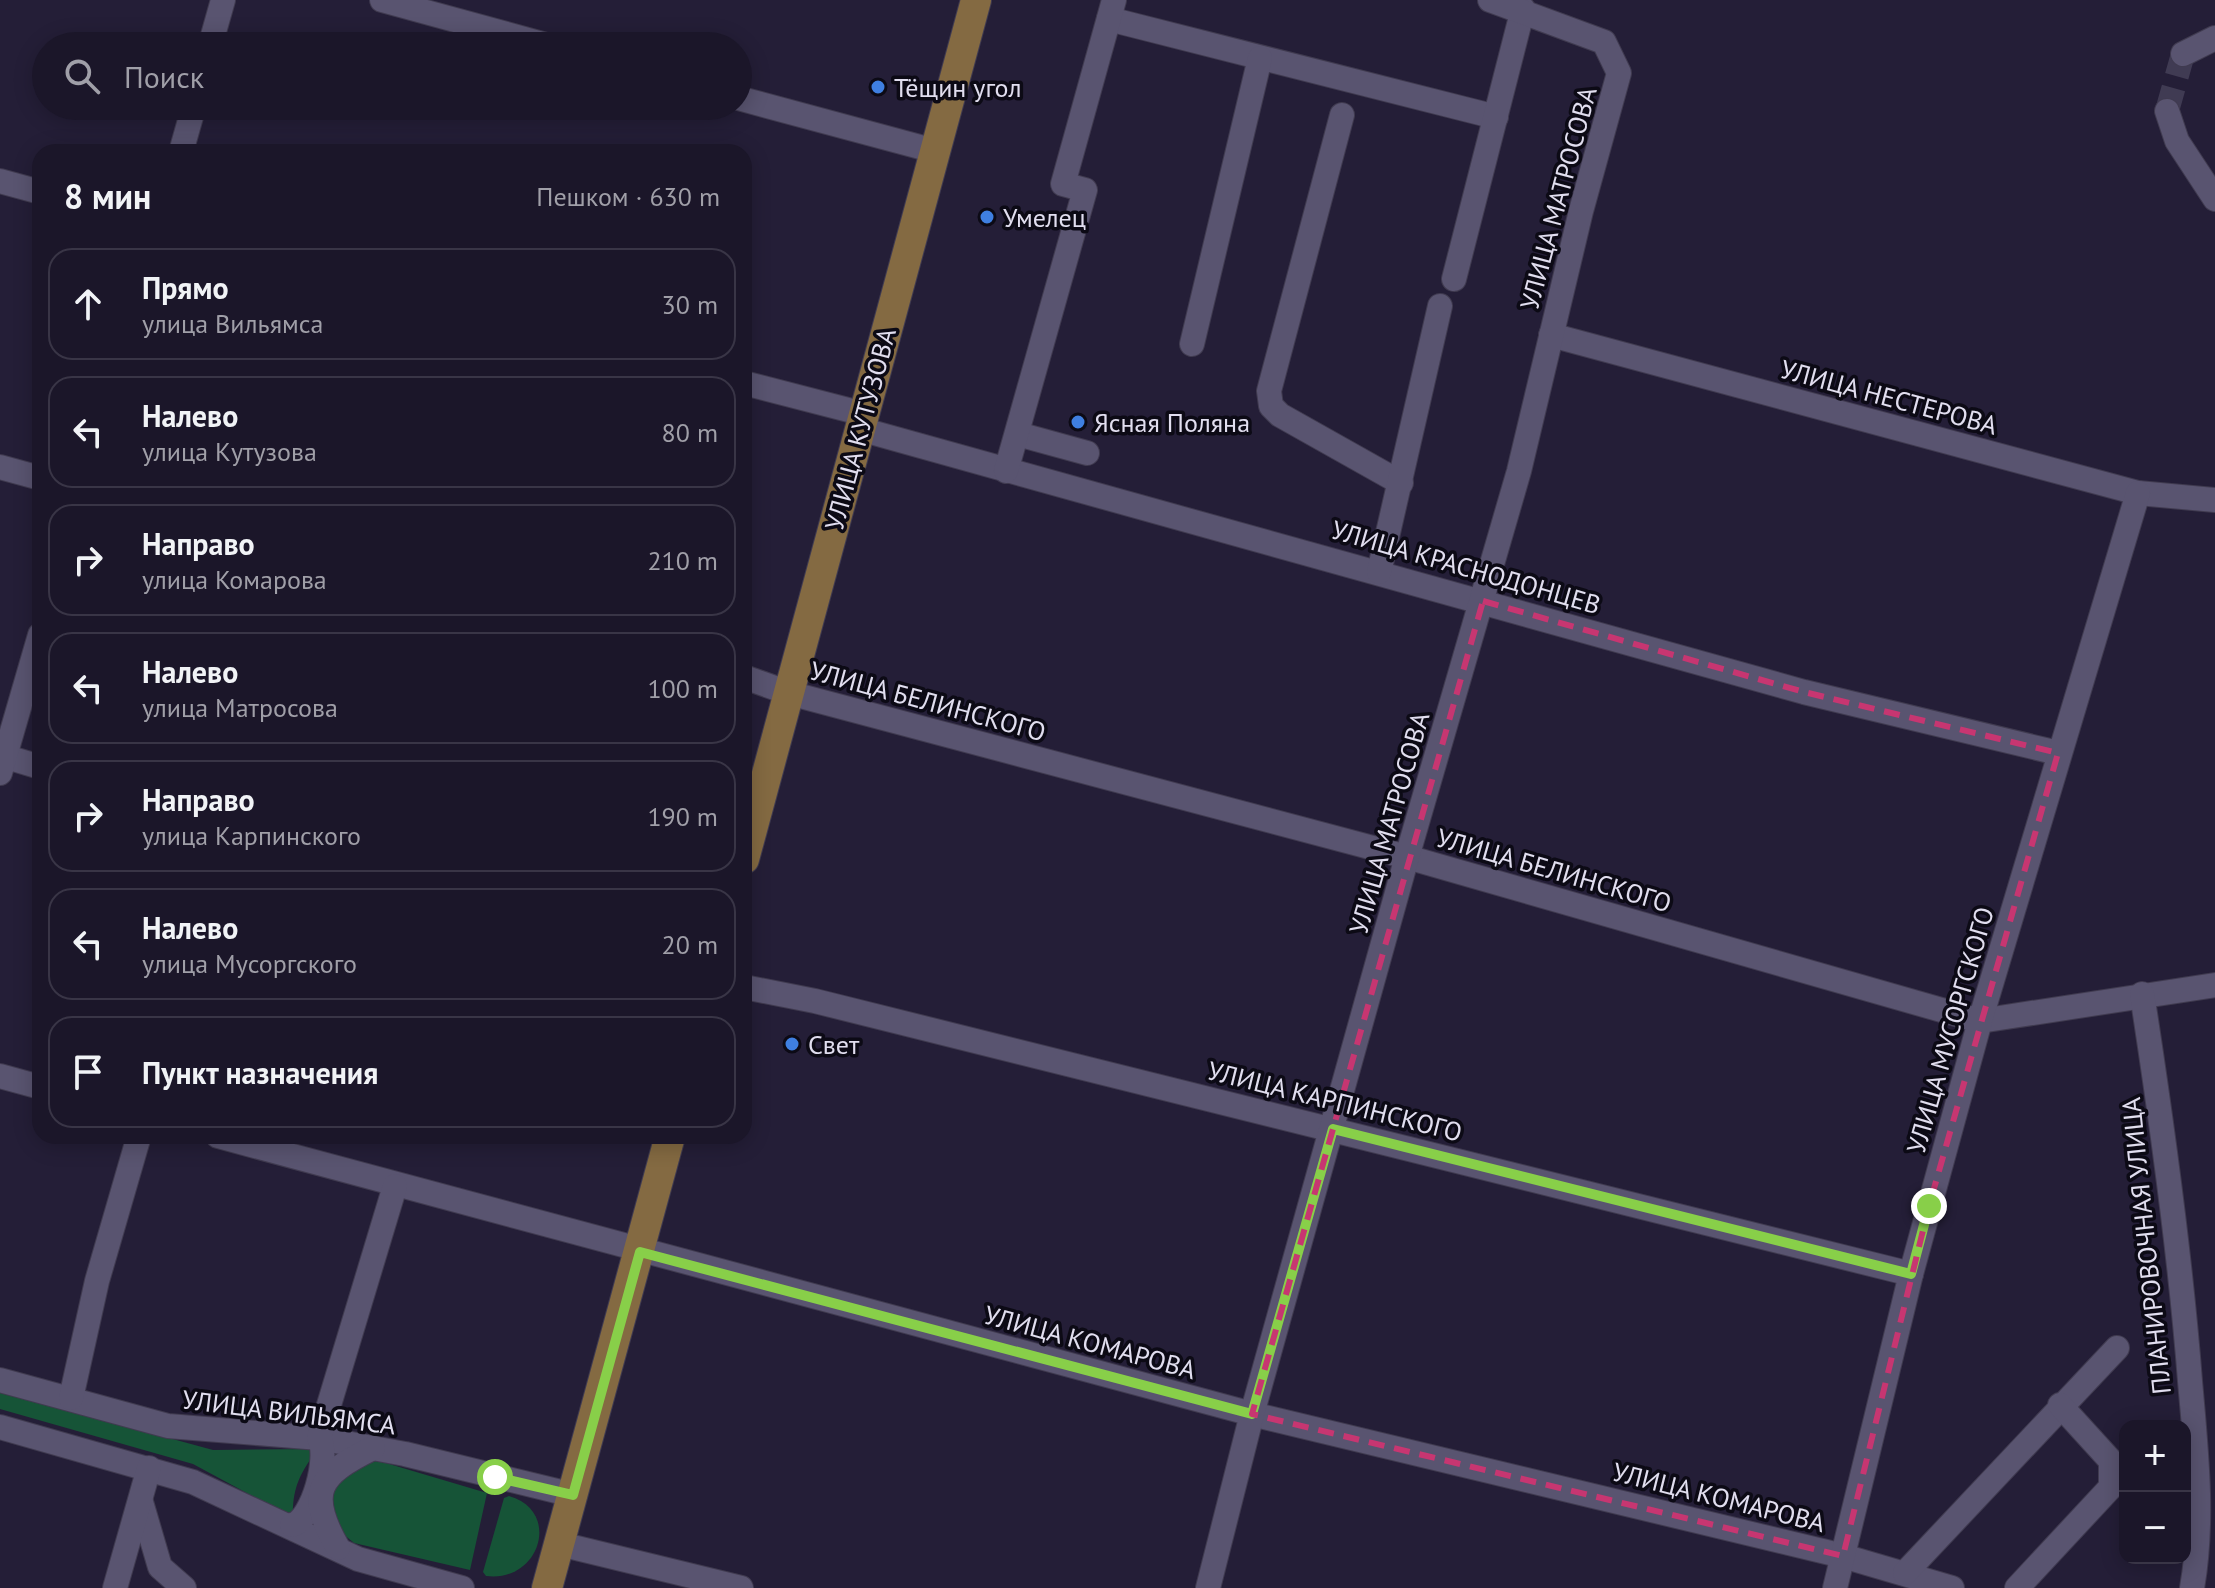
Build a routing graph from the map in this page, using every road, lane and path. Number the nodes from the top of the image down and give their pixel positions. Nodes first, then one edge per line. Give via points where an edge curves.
1 (223, 0) edge
2 (382, 0) edge
3 (976, 0) edge
4 (1490, 0) edge
5 (1523, 9) junction
6 (1111, 10) edge
7 (214, 32) edge
8 (499, 32) edge
9 (2215, 38) edge
10 (2183, 54) dead end
11 (1260, 58) junction
12 (752, 102) edge
13 (2167, 111) tunnel mouth
14 (1342, 115) dead end
15 (1496, 117) junction
16 (190, 120) edge
17 (183, 144) edge
18 (935, 151) junction
19 (0, 181) edge
20 (32, 190) edge
21 (2215, 199) edge
22 (1454, 279) dead end
23 (1440, 306) dead end
24 (1551, 335) junction
25 (1192, 344) dead end
26 (752, 386) edge
27 (862, 422) junction
28 (1018, 434) junction
29 (1087, 453) dead end
30 (0, 467) edge
31 (1006, 471) junction
32 (32, 476) edge
33 (1401, 483) junction
34 (2138, 493) junction
35 (2215, 500) edge
36 (1379, 572) junction
37 (1483, 601) junction
38 (32, 662) edge
39 (752, 680) edge
40 (789, 693) junction
41 (2058, 753) junction
42 (2, 762) edge
43 (32, 766) edge
44 (752, 829) edge
45 (1407, 857) junction
46 (2215, 985) edge
47 (752, 989) edge
48 (2142, 994) junction
49 (1980, 1021) junction
50 (0, 1076) edge
51 (32, 1085) edge
52 (1333, 1129) junction
53 (137, 1144) edge
54 (246, 1144) edge
55 (668, 1144) edge
56 (395, 1186) junction
57 (640, 1252) junction
58 (1911, 1274) junction
59 (2117, 1348) dead end
60 (0, 1380) edge
61 (71, 1398) junction
62 (2060, 1405) junction
63 (1252, 1414) junction
64 (0, 1427) edge
65 (319, 1438) junction
66 (373, 1448) junction
67 (149, 1468) junction
68 (573, 1495) junction
69 (141, 1502) junction
70 (292, 1525) junction
71 (560, 1544) junction
72 (338, 1548) junction
73 (1843, 1556) junction
74 (1905, 1573) junction
75 (115, 1588) edge
76 (184, 1588) edge
77 (462, 1588) edge
78 (547, 1588) edge
79 (741, 1588) edge
80 (1208, 1588) edge
81 (1835, 1588) edge
82 (1952, 1588) edge
83 (2017, 1588) edge
84 (2192, 1588) edge

1 - 7 street
2 - 8 street
3 - 18 main road, УЛИЦА КУТУЗОВА
4 - 5 street
5 - 15 street
5 - 24 street, УЛИЦА МАТРОСОВА via 1604,42 1619,73
6 - 11 street
6 - 28 street via 1063,184 1085,190
9 - 10 street
11 - 15 street
11 - 25 street
12 - 18 street
13 - 21 street via 2177,141
14 - 33 street via 1269,391 1271,406
15 - 22 street
16 - 17 street
18 - 27 main road, УЛИЦА КУТУЗОВА
19 - 20 street
23 - 33 street
24 - 34 street, УЛИЦА НЕСТЕРОВА
24 - 37 street, УЛИЦА МАТРОСОВА
26 - 27 street, УЛИЦА КРАСНОДОНЦЕВ
27 - 31 street, УЛИЦА КРАСНОДОНЦЕВ
27 - 40 main road, УЛИЦА КУТУЗОВА
28 - 29 street
28 - 31 street
30 - 32 street
31 - 36 street, УЛИЦА КРАСНОДОНЦЕВ
33 - 36 street
34 - 35 street, УЛИЦА НЕСТЕРОВА
34 - 41 street, УЛИЦА МУСОРГСКОГО
36 - 37 street, УЛИЦА КРАСНОДОНЦЕВ
37 - 41 street, УЛИЦА КРАСНОДОНЦЕВ via 1804,692
37 - 45 street, УЛИЦА МАТРОСОВА
38 - 42 street
39 - 40 street, УЛИЦА БЕЛИНСКОГО
40 - 44 main road, УЛИЦА КУТУЗОВА
40 - 45 street, УЛИЦА БЕЛИНСКОГО
41 - 49 street, УЛИЦА МУСОРГСКОГО
42 - 43 street
45 - 49 street, УЛИЦА БЕЛИНСКОГО
45 - 52 street, УЛИЦА МАТРОСОВА
46 - 48 street, УЛИЦА БЕЛИНСКОГО
47 - 52 street, УЛИЦА КАРПИНСКОГО
48 - 49 street, УЛИЦА БЕЛИНСКОГО
48 - 84 street, ПЛАНИРОВОЧНАЯ УЛИЦА via 2177,1228 2197,1469 2198,1553
49 - 58 street, УЛИЦА МУСОРГСКОГО
50 - 51 street
52 - 58 street, УЛИЦА КАРПИНСКОГО
52 - 63 street, УЛИЦА МАТРОСОВА
53 - 61 street via 97,1281
54 - 56 street, УЛИЦА КОМАРОВА
55 - 57 main road
56 - 57 street, УЛИЦА КОМАРОВА
56 - 65 street
57 - 63 street, УЛИЦА КОМАРОВА
57 - 68 main road
58 - 73 street, УЛИЦА МУСОРГСКОГО
59 - 62 street
60 - 61 street, УЛИЦА ВИЛЬЯМСА
61 - 65 street, УЛИЦА ВИЛЬЯМСА via 168,1426
62 - 74 street
62 - 83 street via 2111,1461 2111,1487
63 - 73 street, УЛИЦА КОМАРОВА
63 - 80 street, УЛИЦА МАТРОСОВА
64 - 67 street
65 - 66 street, УЛИЦА ВИЛЬЯМСА
65 - 70 street via 324,1456 311,1506 301,1523
66 - 68 street, УЛИЦА ВИЛЬЯМСА
66 - 72 street via 336,1467 322,1493 324,1523
67 - 69 street
67 - 70 street
68 - 71 main road
69 - 75 street
69 - 76 street via 160,1567
70 - 72 street
71 - 78 main road
71 - 79 street
72 - 77 street via 358,1559
73 - 74 street, УЛИЦА КОМАРОВА
73 - 81 street, УЛИЦА МУСОРГСКОГО
74 - 82 street, УЛИЦА КОМАРОВА

